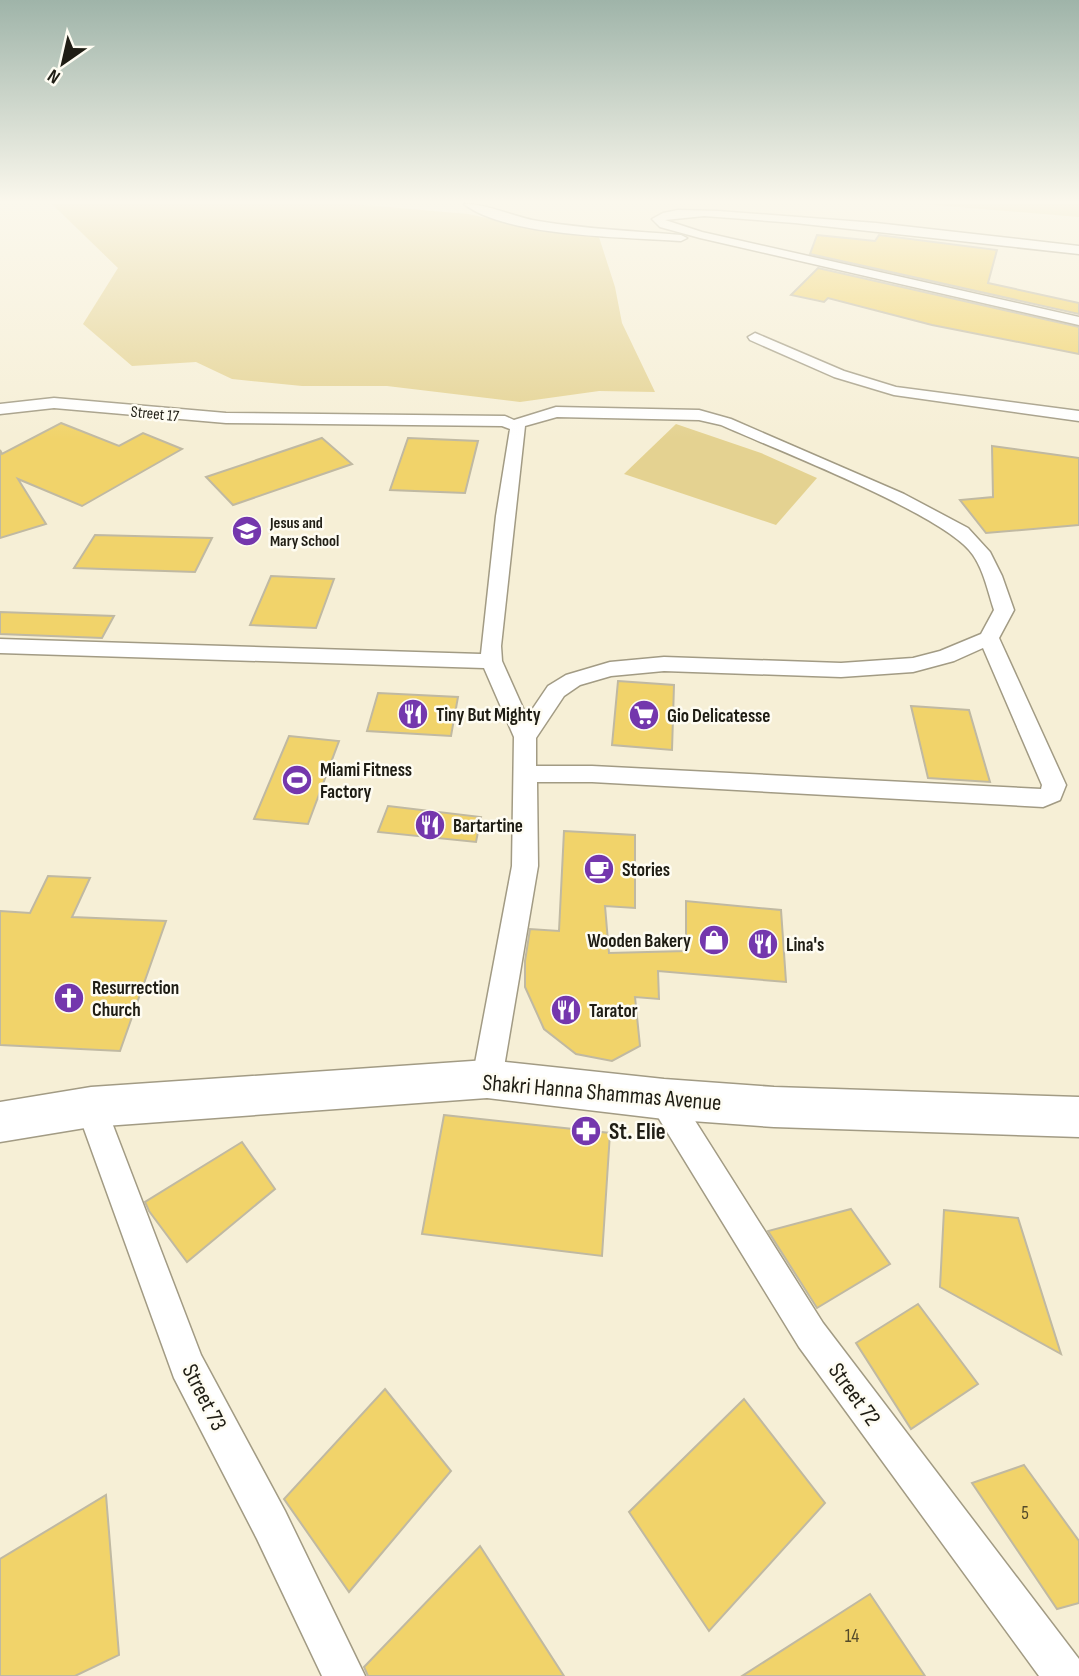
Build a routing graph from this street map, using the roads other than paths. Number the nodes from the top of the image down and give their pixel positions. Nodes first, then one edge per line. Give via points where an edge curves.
1 (907, 282) edge
2 (1079, 321) edge
3 (755, 337) dead end
4 (0, 409) edge
5 (1079, 416) edge
6 (516, 424) junction
7 (989, 638) junction
8 (0, 646) edge
9 (492, 661) junction
10 (525, 737) junction
11 (525, 774) junction
12 (487, 1079) junction
13 (664, 1099) junction
14 (91, 1107) junction
15 (1079, 1117) edge
16 (0, 1122) edge
17 (344, 1676) edge
18 (1065, 1676) edge

1 - 2 street
3 - 5 street via 839,374 894,391
4 - 6 street, Street 17 via 54,403 183,416
6 - 7 street via 556,412 699,415 726,422 898,498 962,533 981,552 1004,610
6 - 9 street via 520,429 491,631
7 - 10 street via 947,656 878,668 664,664 610,669 573,680 556,691
7 - 11 street via 1054,785 1052,794 1043,798
8 - 9 street
9 - 10 street
10 - 11 street
11 - 12 street via 525,866
12 - 13 street, Shakri Hanna Shammas Avenue
12 - 14 street, Shakri Hanna Shammas Avenue
13 - 15 street, Shakri Hanna Shammas Avenue
13 - 18 street, Street 72 via 811,1335
14 - 16 street, Shakri Hanna Shammas Avenue
14 - 17 street, Street 73 via 187,1365

